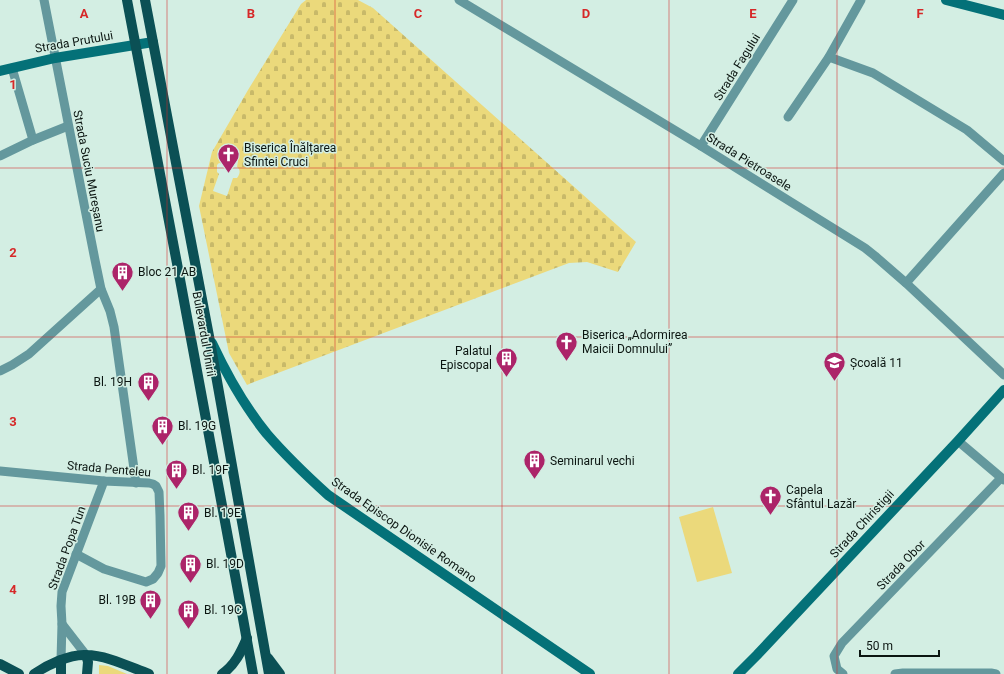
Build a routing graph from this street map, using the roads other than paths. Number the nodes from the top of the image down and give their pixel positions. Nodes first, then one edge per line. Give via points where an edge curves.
1 (44, 0) edge
2 (127, 0) edge
3 (145, 0) edge
4 (459, 0) edge
5 (793, 0) edge
6 (861, 0) edge
7 (946, 0) edge
8 (1004, 15) edge
9 (153, 42) junction
10 (135, 45) junction
11 (55, 58) junction
12 (829, 58) junction
13 (12, 68) junction
14 (0, 71) edge
15 (788, 117) dead end
16 (68, 126) junction
17 (33, 140) junction
18 (701, 146) junction
19 (0, 156) edge
20 (1004, 161) edge
21 (1004, 173) edge
22 (906, 283) junction
23 (101, 289) junction
24 (209, 336) junction
25 (0, 371) edge
26 (1004, 375) edge
27 (1004, 390) edge
28 (958, 441) junction
29 (0, 471) edge
30 (1003, 479) edge
31 (104, 481) junction
32 (136, 483) junction
33 (76, 554) junction
34 (62, 624) junction
35 (247, 638) junction
36 (86, 655) junction
37 (267, 657) junction
38 (61, 660) junction
39 (0, 664) edge
40 (19, 674) edge
41 (34, 674) edge
42 (62, 674) edge
43 (87, 674) edge
44 (149, 674) edge
45 (222, 674) edge
46 (253, 674) edge
47 (269, 674) edge
48 (280, 674) edge
49 (590, 674) edge
50 (738, 674) edge
51 (843, 674) edge
52 (895, 674) edge
53 (993, 674) edge

1 - 11 street, Strada Suciu Mureșanu
2 - 10 main road, Bulevardul Unirii
3 - 9 main road, Bulevardul Unirii
4 - 18 street, Strada Pietroasele
5 - 18 street, Strada Fagului
6 - 12 street
7 - 8 street
9 - 10 street, Strada Prutului
9 - 24 main road, Bulevardul Unirii
10 - 11 street, Strada Prutului
10 - 35 main road, Bulevardul Unirii
11 - 13 street, Strada Prutului
11 - 16 street, Strada Suciu Mureșanu
12 - 15 street
12 - 20 street via 873,73 967,130
13 - 14 street, Strada Prutului
13 - 17 street
16 - 17 street
16 - 23 street, Strada Suciu Mureșanu
17 - 19 street
18 - 22 street, Strada Pietroasele via 865,248
21 - 22 street
22 - 26 street, Strada Pietroasele
23 - 25 street via 29,354
23 - 32 street, Strada Suciu Mureșanu via 116,334
24 - 37 main road, Bulevardul Unirii
24 - 49 street, Strada Episcop Dionisie Romano via 232,382 268,435 328,495
27 - 28 street, Strada Chiristigii
28 - 30 street
28 - 50 street, Strada Chiristigii
29 - 31 street, Strada Penteleu
30 - 51 street, Strada Obor via 842,643 834,656 837,669
31 - 32 street, Strada Penteleu
31 - 33 street, Strada Popa Tun
32 - 33 street, Strada Penteleu via 153,484 158,489 161,566 153,578 146,582 104,569
33 - 34 street, Strada Popa Tun via 62,592
34 - 36 street
34 - 38 street, Strada Popa Tun
35 - 45 main road via 239,656
35 - 46 main road, Bulevardul Unirii
36 - 38 main road
36 - 43 main road
36 - 44 main road via 102,657
37 - 47 main road, Bulevardul Unirii
37 - 48 main road
38 - 41 main road
38 - 42 main road
39 - 40 main road
52 - 53 street

